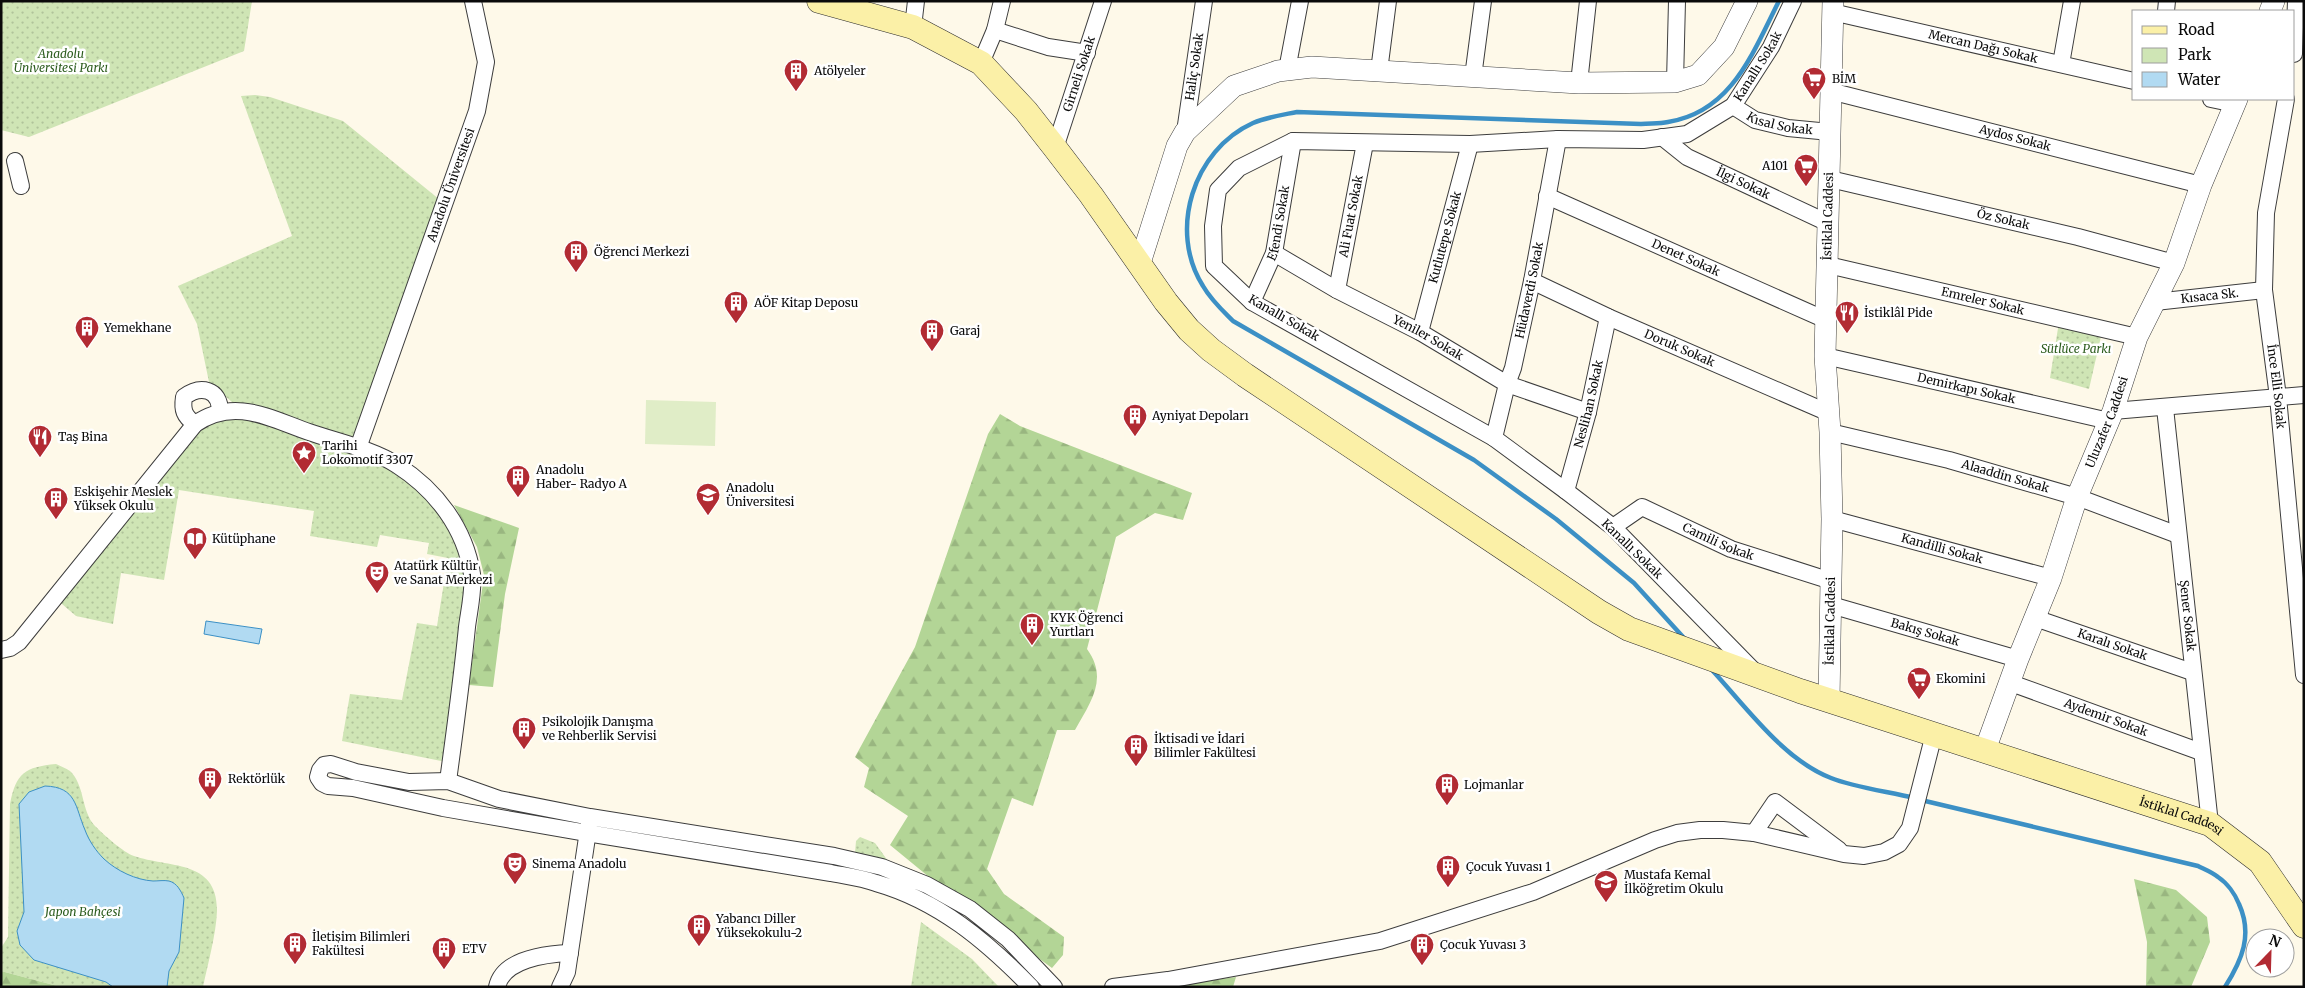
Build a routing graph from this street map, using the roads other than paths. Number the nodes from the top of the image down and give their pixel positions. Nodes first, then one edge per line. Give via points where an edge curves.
1 (473, 1) edge
2 (819, 1) edge
3 (916, 1) edge
4 (1002, 1) edge
5 (1103, 1) edge
6 (1204, 1) edge
7 (1300, 1) edge
8 (1388, 1) edge
9 (1482, 1) edge
10 (1588, 1) edge
11 (1677, 1) edge
12 (1747, 1) edge
13 (1793, 1) edge
14 (2072, 1) edge
15 (2296, 1) edge
16 (1832, 7) edge
17 (913, 27) junction
18 (2295, 28) edge
19 (995, 30) junction
20 (1087, 53) junction
21 (981, 63) junction
22 (2061, 64) junction
23 (1286, 70) junction
24 (1379, 71) junction
25 (1473, 77) junction
26 (2132, 81) edge
27 (1675, 82) junction
28 (1579, 83) junction
29 (1830, 91) junction
30 (2219, 100) edge
31 (2286, 100) edge
32 (2236, 102) edge
33 (1733, 106) junction
34 (1185, 132) junction
35 (1830, 132) junction
36 (1662, 137) junction
37 (1558, 139) junction
38 (1293, 141) junction
39 (1366, 143) junction
40 (1470, 144) junction
41 (1055, 148) junction
42 (15, 161) dead end
43 (1830, 179) junction
44 (2201, 184) junction
45 (21, 186) dead end
46 (1547, 196) junction
47 (1828, 223) junction
48 (1274, 253) junction
49 (1140, 262) junction
50 (2174, 263) junction
51 (1828, 264) junction
52 (1532, 281) junction
53 (1337, 290) junction
54 (2264, 290) junction
55 (1252, 302) junction
56 (2155, 302) junction
57 (1608, 317) junction
58 (1826, 320) junction
59 (1420, 332) junction
60 (2137, 337) junction
61 (1825, 356) junction
62 (1507, 384) junction
63 (2304, 394) edge
64 (2278, 397) junction
65 (219, 406) junction
66 (2165, 408) junction
67 (1588, 412) junction
68 (2111, 416) junction
69 (1829, 422) junction
70 (195, 424) junction
71 (1494, 438) junction
72 (358, 448) junction
73 (1566, 491) junction
74 (2077, 497) junction
75 (1832, 519) junction
76 (1613, 528) junction
77 (2178, 535) junction
78 (2051, 578) junction
79 (1831, 581) junction
80 (1831, 606) junction
81 (2035, 618) junction
82 (2303, 649) edge
83 (1, 650) edge
84 (2018, 659) junction
85 (2192, 672) junction
86 (1758, 676) junction
87 (2304, 676) edge
88 (2011, 683) junction
89 (1830, 701) junction
90 (1934, 734) junction
91 (1985, 750) junction
92 (2201, 752) junction
93 (447, 782) junction
94 (429, 804) junction
95 (455, 810) junction
96 (590, 817) junction
97 (2210, 824) junction
98 (587, 833) junction
99 (1754, 833) junction
100 (1844, 854) junction
101 (2304, 926) edge
102 (570, 953) junction
103 (497, 987) edge
104 (560, 987) edge
105 (1031, 987) edge
106 (1054, 987) edge
107 (1113, 987) edge

1 - 72 street, Anadolu Üniversitesi via 486,62 477,111
2 - 17 main road
3 - 17 street
4 - 19 street
5 - 20 street, Girneli Sokak
6 - 34 street, Haliç Sokak
7 - 23 street
8 - 24 street
9 - 25 street
10 - 28 street
11 - 27 street
12 - 27 street via 1724,47 1698,75
13 - 33 street, Kanallı Sokak via 1771,47
14 - 22 street
15 - 18 street
16 - 22 street, Mercan Dağı Sokak
16 - 29 street, İstiklal Caddesi
17 - 21 main road
19 - 20 street via 1048,47
19 - 21 street
20 - 41 street, Girneli Sokak
21 - 41 main road
22 - 26 street, Mercan Dağı Sokak
23 - 24 street via 1312,67
23 - 34 street via 1234,86
24 - 25 street
25 - 28 street
27 - 28 street
29 - 35 street, İstiklal Caddesi
29 - 44 street, Aydos Sokak
30 - 32 street
31 - 54 street, İnce Elli Sokak via 2266,213
32 - 44 street, Uluzafer Caddesi
33 - 35 street, Kısal Sokak via 1755,120 1788,128
33 - 36 street, Kanallı Sokak via 1687,134
34 - 49 street via 1177,146
35 - 43 street, İstiklal Caddesi
36 - 37 street, Kanallı Sokak via 1643,140
36 - 47 street, İlgi Sokak via 1687,157
37 - 40 street, Kanallı Sokak
37 - 46 street, Hüdaverdi Sokak
38 - 39 street, Kanallı Sokak
38 - 48 street, Efendi Sokak
38 - 55 street, Kanallı Sokak via 1239,168 1218,190 1213,226 1214,266
39 - 40 street, Kanallı Sokak
39 - 53 street, Ali Fuat Sokak
40 - 59 street, Kutlutepe Sokak
41 - 49 main road
42 - 45 street
43 - 47 street, İstiklal Caddesi
43 - 50 street, Öz Sokak
44 - 50 street, Uluzafer Caddesi
46 - 52 street, Hüdaverdi Sokak
46 - 58 street, Denet Sokak
47 - 51 street, İstiklal Caddesi
48 - 53 street, Yeniler Sokak
48 - 55 street, Efendi Sokak
49 - 86 main road via 1189,330 1228,363 1590,606 1629,629
50 - 56 street, Uluzafer Caddesi
51 - 58 street, İstiklal Caddesi
51 - 60 street, Emreler Sokak
52 - 57 street, Doruk Sokak
52 - 62 street, Hüdaverdi Sokak
53 - 59 street, Yeniler Sokak
54 - 56 street, Kısaca Sk.
54 - 64 street, İnce Elli Sokak
55 - 71 street, Kanallı Sokak
56 - 60 street, Uluzafer Caddesi
57 - 67 street, Neslihan Sokak
57 - 69 street, Doruk Sokak
58 - 61 street, İstiklal Caddesi
59 - 62 street, Yeniler Sokak
60 - 68 street, Uluzafer Caddesi
61 - 68 street, Demirkapı Sokak
61 - 69 street, İstiklal Caddesi
62 - 67 street, Yeniler Sokak
62 - 71 street, Hüdaverdi Sokak
63 - 64 street, Demirkapı Sokak
64 - 66 street, Demirkapı Sokak
64 - 82 street, İnce Elli Sokak
65 - 70 street
65 - 70 street via 215,394 193,390 184,397 182,408 186,417
65 - 72 street via 241,410
66 - 68 street, Demirkapı Sokak
66 - 77 street, Şener Sokak
67 - 73 street, Neslihan Sokak
68 - 74 street, Uluzafer Caddesi
69 - 74 street, Alaaddin Sokak
69 - 75 street, İstiklal Caddesi
70 - 83 street via 19,642
71 - 73 street, Kanallı Sokak
72 - 93 street via 395,464 427,488 452,520 468,557 472,576 461,689
73 - 76 street, Kanallı Sokak
74 - 77 street, Alaaddin Sokak
74 - 78 street, Uluzafer Caddesi
75 - 78 street, Kandilli Sokak
75 - 79 street, İstiklal Caddesi
76 - 79 street, Camili Sokak via 1642,507 1731,549
76 - 86 street, Kanallı Sokak
77 - 85 street, Şener Sokak
78 - 81 street, Uluzafer Caddesi
79 - 80 street, İstiklal Caddesi
80 - 84 street, Bakış Sokak
80 - 89 street, İstiklal Caddesi
81 - 84 street, Uluzafer Caddesi
81 - 85 street, Karalı Sokak
82 - 87 street, İnce Elli Sokak
84 - 88 street, Uluzafer Caddesi
85 - 92 street, Şener Sokak
86 - 89 main road, Kanallı Sokak
88 - 91 street, Uluzafer Caddesi
88 - 92 street, Aydemir Sokak
89 - 90 main road, İstiklal Caddesi
90 - 91 main road, İstiklal Caddesi
90 - 100 street via 1912,821 1902,840 1894,848 1874,854
91 - 97 main road, İstiklal Caddesi
92 - 97 street, Şener Sokak
93 - 94 street
93 - 94 street via 410,782 331,764 324,765 318,777 328,786
93 - 95 street
93 - 96 street via 499,800
94 - 95 street
95 - 98 street
96 - 98 street
96 - 106 street via 834,856 882,867 927,885 970,909 1008,940
97 - 101 main road, İstiklal Caddesi via 2260,862
98 - 102 street
98 - 105 street via 877,883 920,900 960,923 997,952
99 - 100 street
99 - 100 street via 1775,802
99 - 107 street via 1700,830 1677,833 1533,892 1380,941
102 - 103 street via 556,953 505,970
102 - 104 street via 566,977

